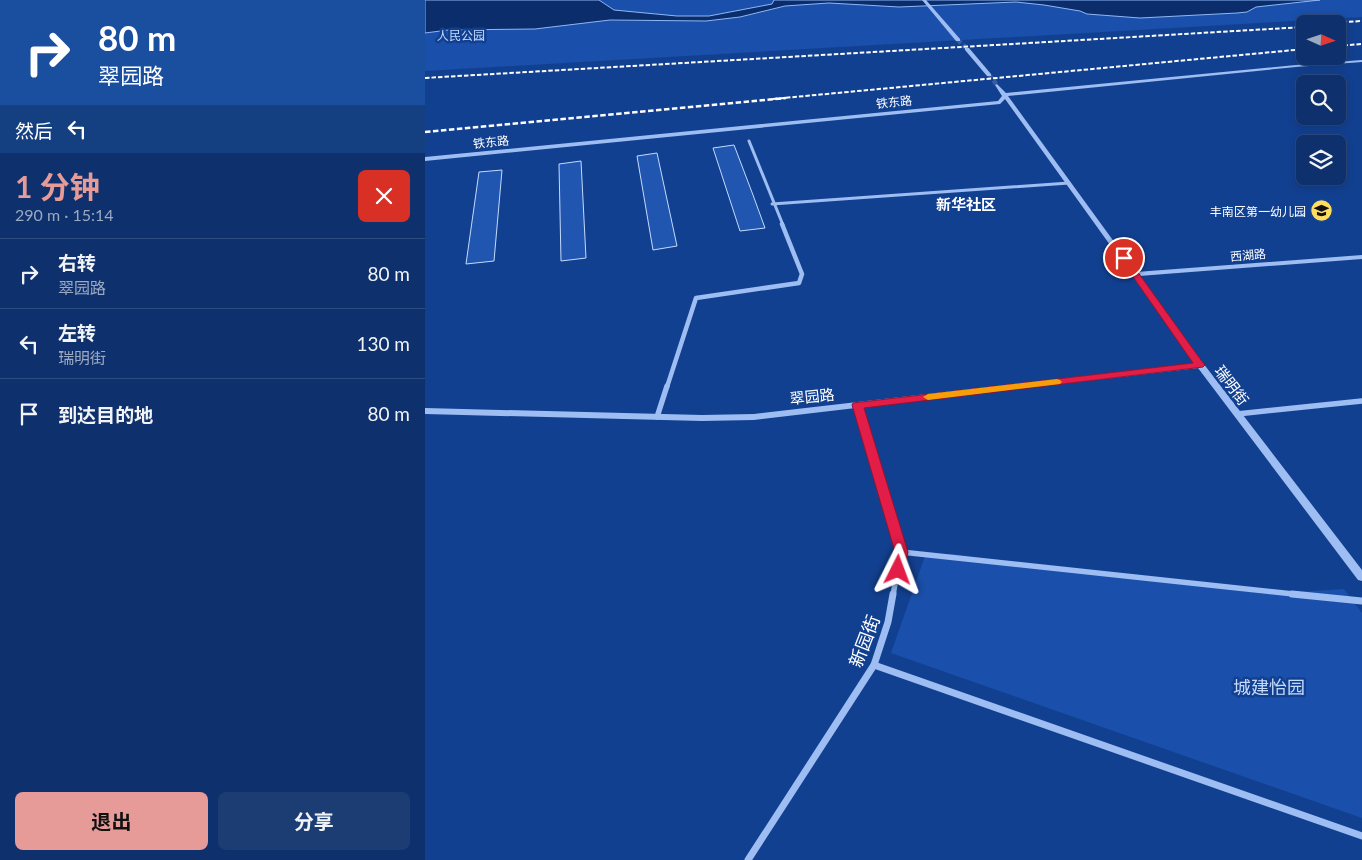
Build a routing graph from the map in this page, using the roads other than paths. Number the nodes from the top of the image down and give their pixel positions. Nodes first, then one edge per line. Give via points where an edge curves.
1 (924, 0) edge
2 (933, 10) joint
3 (959, 40) tunnel mouth
4 (967, 49) tunnel mouth
5 (1362, 61) edge
6 (989, 76) tunnel mouth
7 (997, 85) tunnel mouth
8 (1005, 95) junction
9 (749, 141) dead end
10 (425, 159) edge
11 (1069, 182) junction
12 (773, 204) junction
13 (1362, 257) edge
14 (1135, 274) junction
15 (1200, 365) junction
16 (1362, 401) edge
17 (857, 405) junction
18 (425, 411) edge
19 (1237, 414) junction
20 (657, 417) junction
21 (901, 552) junction
22 (1362, 577) edge
23 (1362, 601) edge
24 (874, 665) junction
25 (1362, 836) edge
26 (748, 860) edge

1 - 2 street
2 - 3 street
4 - 6 street
5 - 8 street, 铁东路
7 - 8 street, 瑞明街
8 - 10 street, 铁东路 via 1000,102
8 - 11 street, 瑞明街
9 - 12 street
11 - 12 street
11 - 14 street, 瑞明街
12 - 20 street via 802,274 799,283 696,298
13 - 14 street, 西湖路
14 - 15 street, 瑞明街
15 - 17 street, 翠园路
15 - 19 street, 瑞明街
16 - 19 street
17 - 20 street, 翠园路 via 754,417
17 - 21 street, 新园街
18 - 20 street, 翠园路
19 - 22 street, 瑞明街
21 - 23 street
21 - 24 street, 新园街 via 888,622
24 - 25 street
24 - 26 street, 新园街

